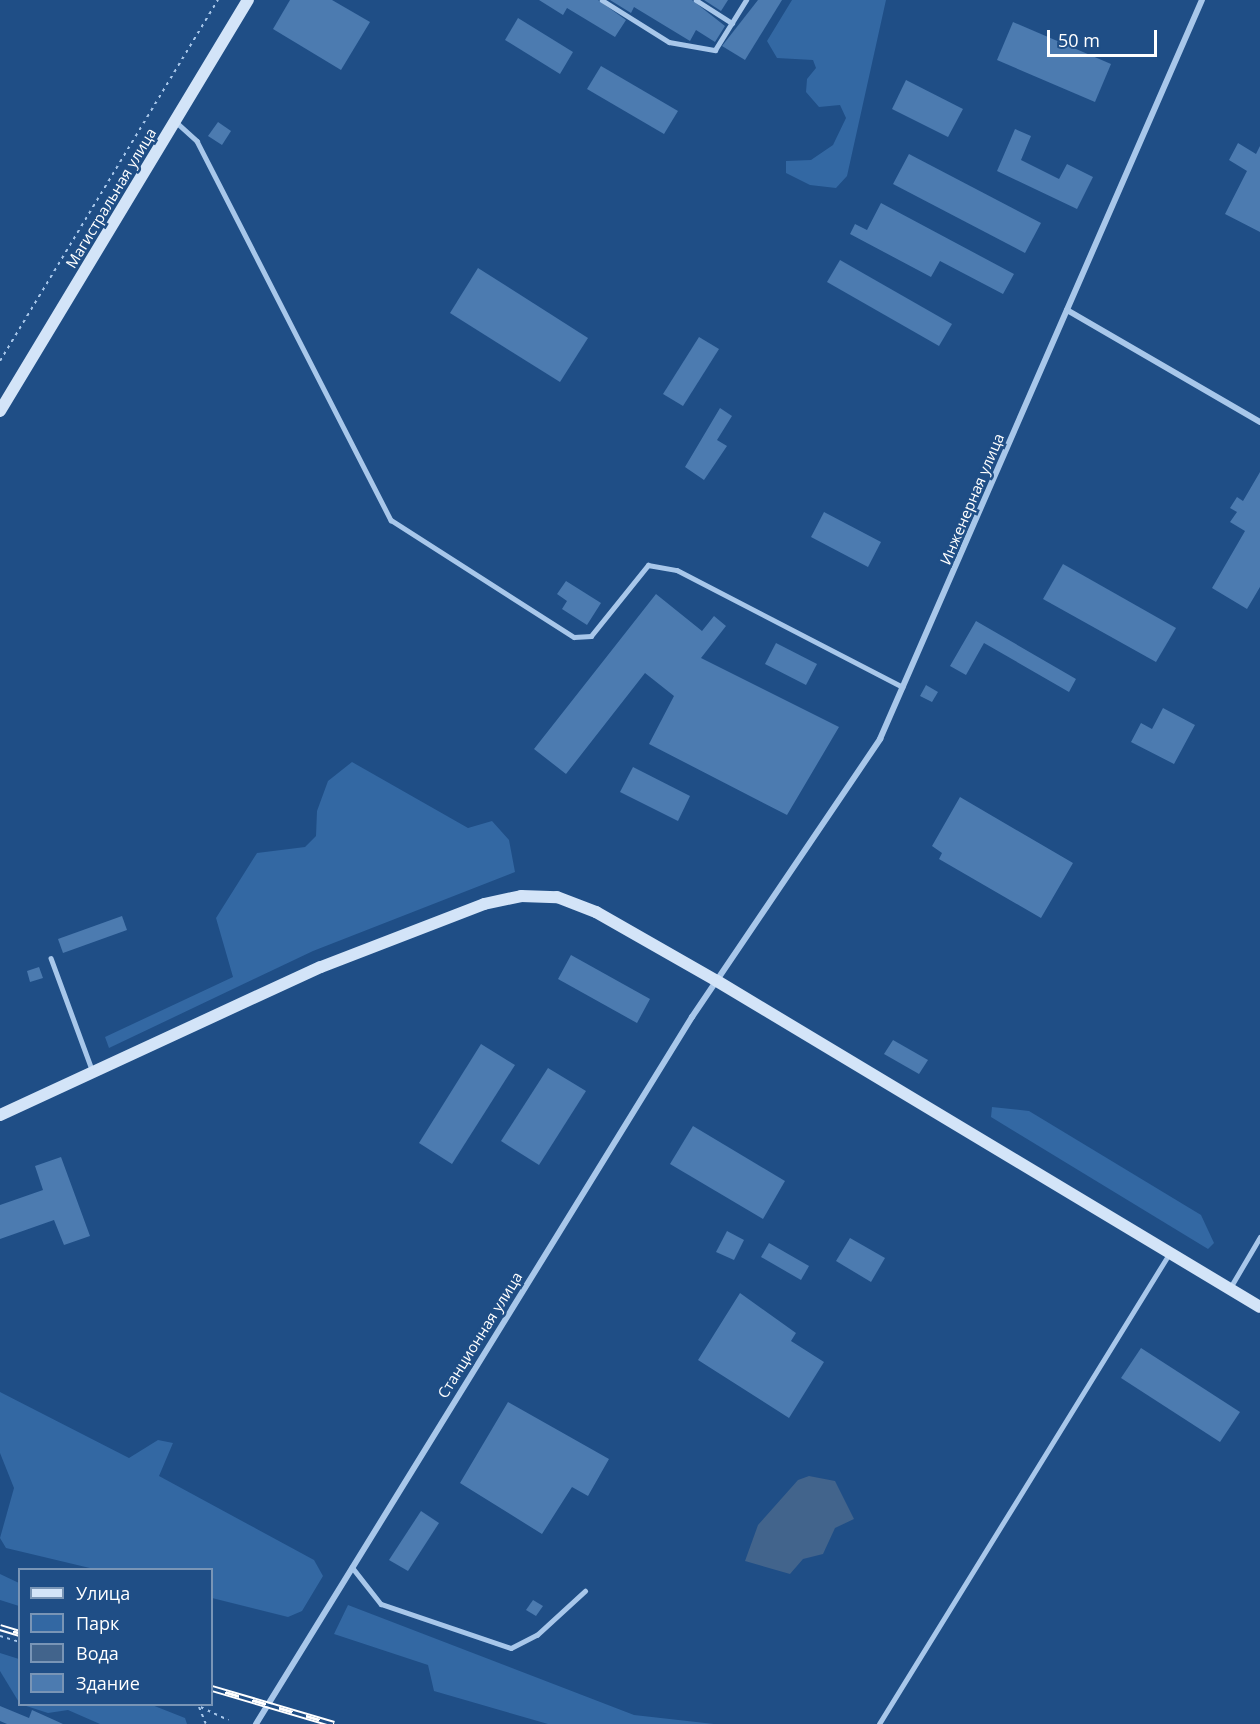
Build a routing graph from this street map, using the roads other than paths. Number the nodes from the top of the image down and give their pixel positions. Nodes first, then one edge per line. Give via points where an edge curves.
1 (248, 0) edge
2 (602, 0) edge
3 (696, 0) edge
4 (746, 0) edge
5 (1202, 0) edge
6 (732, 23) junction
7 (175, 121) junction
8 (1067, 310) junction
9 (0, 411) edge
10 (1260, 422) edge
11 (904, 688) junction
12 (51, 958) dead end
13 (717, 981) junction
14 (94, 1074) junction
15 (0, 1115) edge
16 (1260, 1237) edge
17 (1170, 1252) junction
18 (1230, 1288) junction
19 (1260, 1307) edge
20 (351, 1566) junction
21 (585, 1591) dead end
22 (256, 1724) edge
23 (879, 1724) edge

1 - 7 street, Магистральная улица
2 - 6 lane via 669,42 715,50
3 - 6 lane
4 - 6 lane
5 - 8 street, Инженерная улица
7 - 9 street, Магистральная улица
7 - 11 lane via 197,141 391,520 574,637 591,636 648,565 677,570
8 - 10 street
8 - 11 street, Инженерная улица
11 - 13 street, Инженерная улица via 841,800
12 - 14 lane
13 - 14 street via 596,912 557,897 521,896 484,904 321,967
13 - 17 street
13 - 20 street, Станционная улица
14 - 15 street
16 - 18 lane
17 - 18 street
17 - 23 lane
18 - 19 street
20 - 21 lane via 381,1604 511,1648 537,1635
20 - 22 street, Станционная улица

